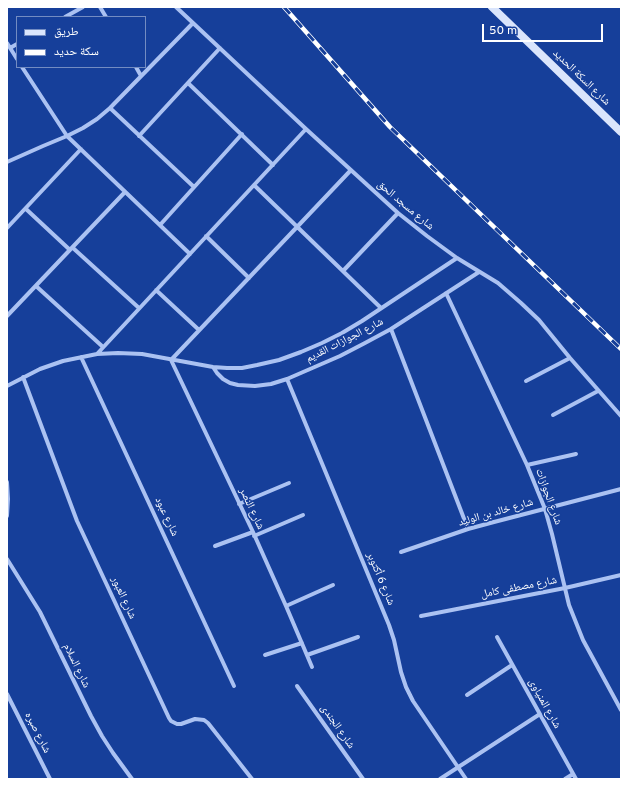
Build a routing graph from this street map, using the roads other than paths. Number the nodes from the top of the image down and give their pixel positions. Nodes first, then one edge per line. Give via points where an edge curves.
1 (83, 7) edge
2 (100, 7) edge
3 (176, 7) edge
4 (492, 7) edge
5 (67, 16) edge
6 (105, 16) edge
7 (193, 23) junction
8 (7, 43) edge
9 (16, 45) edge
10 (10, 48) junction
11 (220, 48) junction
12 (16, 57) edge
13 (23, 68) edge
14 (137, 68) edge
15 (141, 76) junction
16 (188, 83) junction
17 (110, 108) junction
18 (306, 129) junction
19 (621, 132) edge
20 (242, 134) junction
21 (67, 136) junction
22 (139, 136) junction
23 (81, 149) junction
24 (7, 162) edge
25 (273, 165) junction
26 (351, 170) junction
27 (254, 185) junction
28 (194, 187) junction
29 (125, 192) junction
30 (26, 209) junction
31 (398, 213) junction
32 (160, 225) junction
33 (297, 226) junction
34 (7, 228) edge
35 (206, 236) junction
36 (71, 249) junction
37 (190, 254) junction
38 (457, 258) junction
39 (343, 271) junction
40 (479, 272) junction
41 (249, 278) junction
42 (36, 286) junction
43 (156, 290) junction
44 (446, 293) junction
45 (139, 308) junction
46 (381, 308) junction
47 (7, 316) edge
48 (391, 329) junction
49 (199, 330) junction
50 (103, 347) junction
51 (96, 354) junction
52 (81, 357) junction
53 (570, 358) junction
54 (171, 360) junction
55 (213, 367) junction
56 (23, 377) junction
57 (287, 379) junction
58 (526, 381) dead end
59 (7, 386) edge
60 (598, 391) junction
61 (553, 415) dead end
62 (621, 416) edge
63 (576, 454) dead end
64 (527, 465) junction
65 (7, 482) edge
66 (289, 483) dead end
67 (621, 489) edge
68 (239, 504) junction
69 (545, 509) junction
70 (304, 515) dead end
71 (7, 516) edge
72 (468, 529) junction
73 (254, 534) junction
74 (215, 546) dead end
75 (401, 552) dead end
76 (7, 559) edge
77 (621, 575) edge
78 (333, 584) dead end
79 (565, 588) junction
80 (286, 606) junction
81 (421, 616) dead end
82 (358, 637) dead end
83 (497, 637) dead end
84 (302, 643) junction
85 (265, 655) dead end
86 (307, 655) junction
87 (512, 665) junction
88 (312, 668) dead end
89 (234, 686) dead end
90 (297, 686) dead end
91 (7, 694) edge
92 (467, 695) dead end
93 (621, 710) edge
94 (540, 714) junction
95 (458, 768) junction
96 (573, 774) junction
97 (50, 779) edge
98 (132, 779) edge
99 (252, 779) edge
100 (363, 779) edge
101 (440, 779) edge
102 (466, 779) edge
103 (565, 779) edge
104 (576, 779) edge

1 - 5 street
2 - 6 street
3 - 7 street, شارع مسجد الحق
4 - 19 street, شارع السكة الحديد
7 - 11 street, شارع مسجد الحق
7 - 15 street
8 - 10 street
9 - 10 street
10 - 12 street
11 - 16 street
11 - 18 street, شارع مسجد الحق
13 - 21 street
14 - 15 street
15 - 17 street
16 - 20 street
16 - 22 street
17 - 21 street via 98,119
17 - 22 street
18 - 25 street
18 - 26 street, شارع مسجد الحق
20 - 25 street
20 - 28 street
21 - 23 street
21 - 24 street
22 - 28 street
23 - 29 street
23 - 30 street
25 - 27 street
26 - 31 street, شارع مسجد الحق
26 - 33 street
27 - 33 street
27 - 35 street
28 - 32 street
29 - 32 street
29 - 36 street
30 - 34 street
30 - 36 street
31 - 38 street, شارع مسجد الحق
31 - 39 street
32 - 37 street
33 - 39 street
33 - 41 street
35 - 37 street
35 - 41 street
36 - 42 street
36 - 45 street
37 - 43 street
38 - 40 street, شارع مسجد الحق
38 - 46 street, شارع الجوازات القديم
39 - 46 street
40 - 44 street, شارع الجوازات القديم
40 - 53 street, شارع مسجد الحق via 498,283 539,320
41 - 49 street
42 - 47 street
42 - 50 street
43 - 45 street
43 - 49 street
44 - 48 street, شارع الجوازات القديم
44 - 64 street, شارع الجوازات
45 - 50 street
46 - 55 street, شارع الجوازات القديم via 342,333 293,354 242,368
48 - 57 street, شارع الجوازات القديم via 340,356
48 - 72 street
49 - 54 street
50 - 51 street
51 - 52 street, شارع الجوازات القديم
51 - 54 street, شارع الجوازات القديم via 142,354
52 - 56 street, شارع الجوازات القديم via 63,361
52 - 89 street, شارع عبود
53 - 58 street
53 - 60 street, شارع مسجد الحق
54 - 55 street, شارع الجوازات القديم
54 - 68 street, شارع النصر
55 - 57 street, شارع الجوازات القديم via 223,379 238,386 260,386
56 - 59 street, شارع الجوازات القديم
56 - 99 street, شارع العبور via 77,521 168,718 177,724 195,719 204,720
57 - 95 street, شارع 6 أكتوبر via 389,625 406,687
60 - 61 street
60 - 62 street, شارع مسجد الحق
63 - 64 street
64 - 69 street, شارع الجوازات
65 - 71 street
66 - 68 street
67 - 69 street, شارع خالد بن الوليد
68 - 73 street, شارع النصر
69 - 72 street, شارع خالد بن الوليد
69 - 79 street, شارع الجوازات
70 - 73 street
72 - 75 street, شارع خالد بن الوليد
73 - 74 street
73 - 80 street, شارع النصر
76 - 98 street, شارع السلام via 40,612 90,716 112,753
77 - 79 street, شارع مصطفى كامل
78 - 80 street
79 - 81 street, شارع مصطفى كامل
79 - 93 street, شارع الجوازات via 583,640
80 - 84 street, شارع النصر
82 - 86 street
83 - 87 street, شارع المنياوى
84 - 85 street
84 - 86 street, شارع النصر
86 - 88 street, شارع النصر
87 - 92 street
87 - 94 street, شارع المنياوى
90 - 100 street, شارع الجندى
91 - 97 street, شارع صبره
94 - 95 street
94 - 96 street, شارع المنياوى
95 - 101 street
95 - 102 street, شارع 6 أكتوبر
96 - 103 street
96 - 104 street, شارع المنياوى

